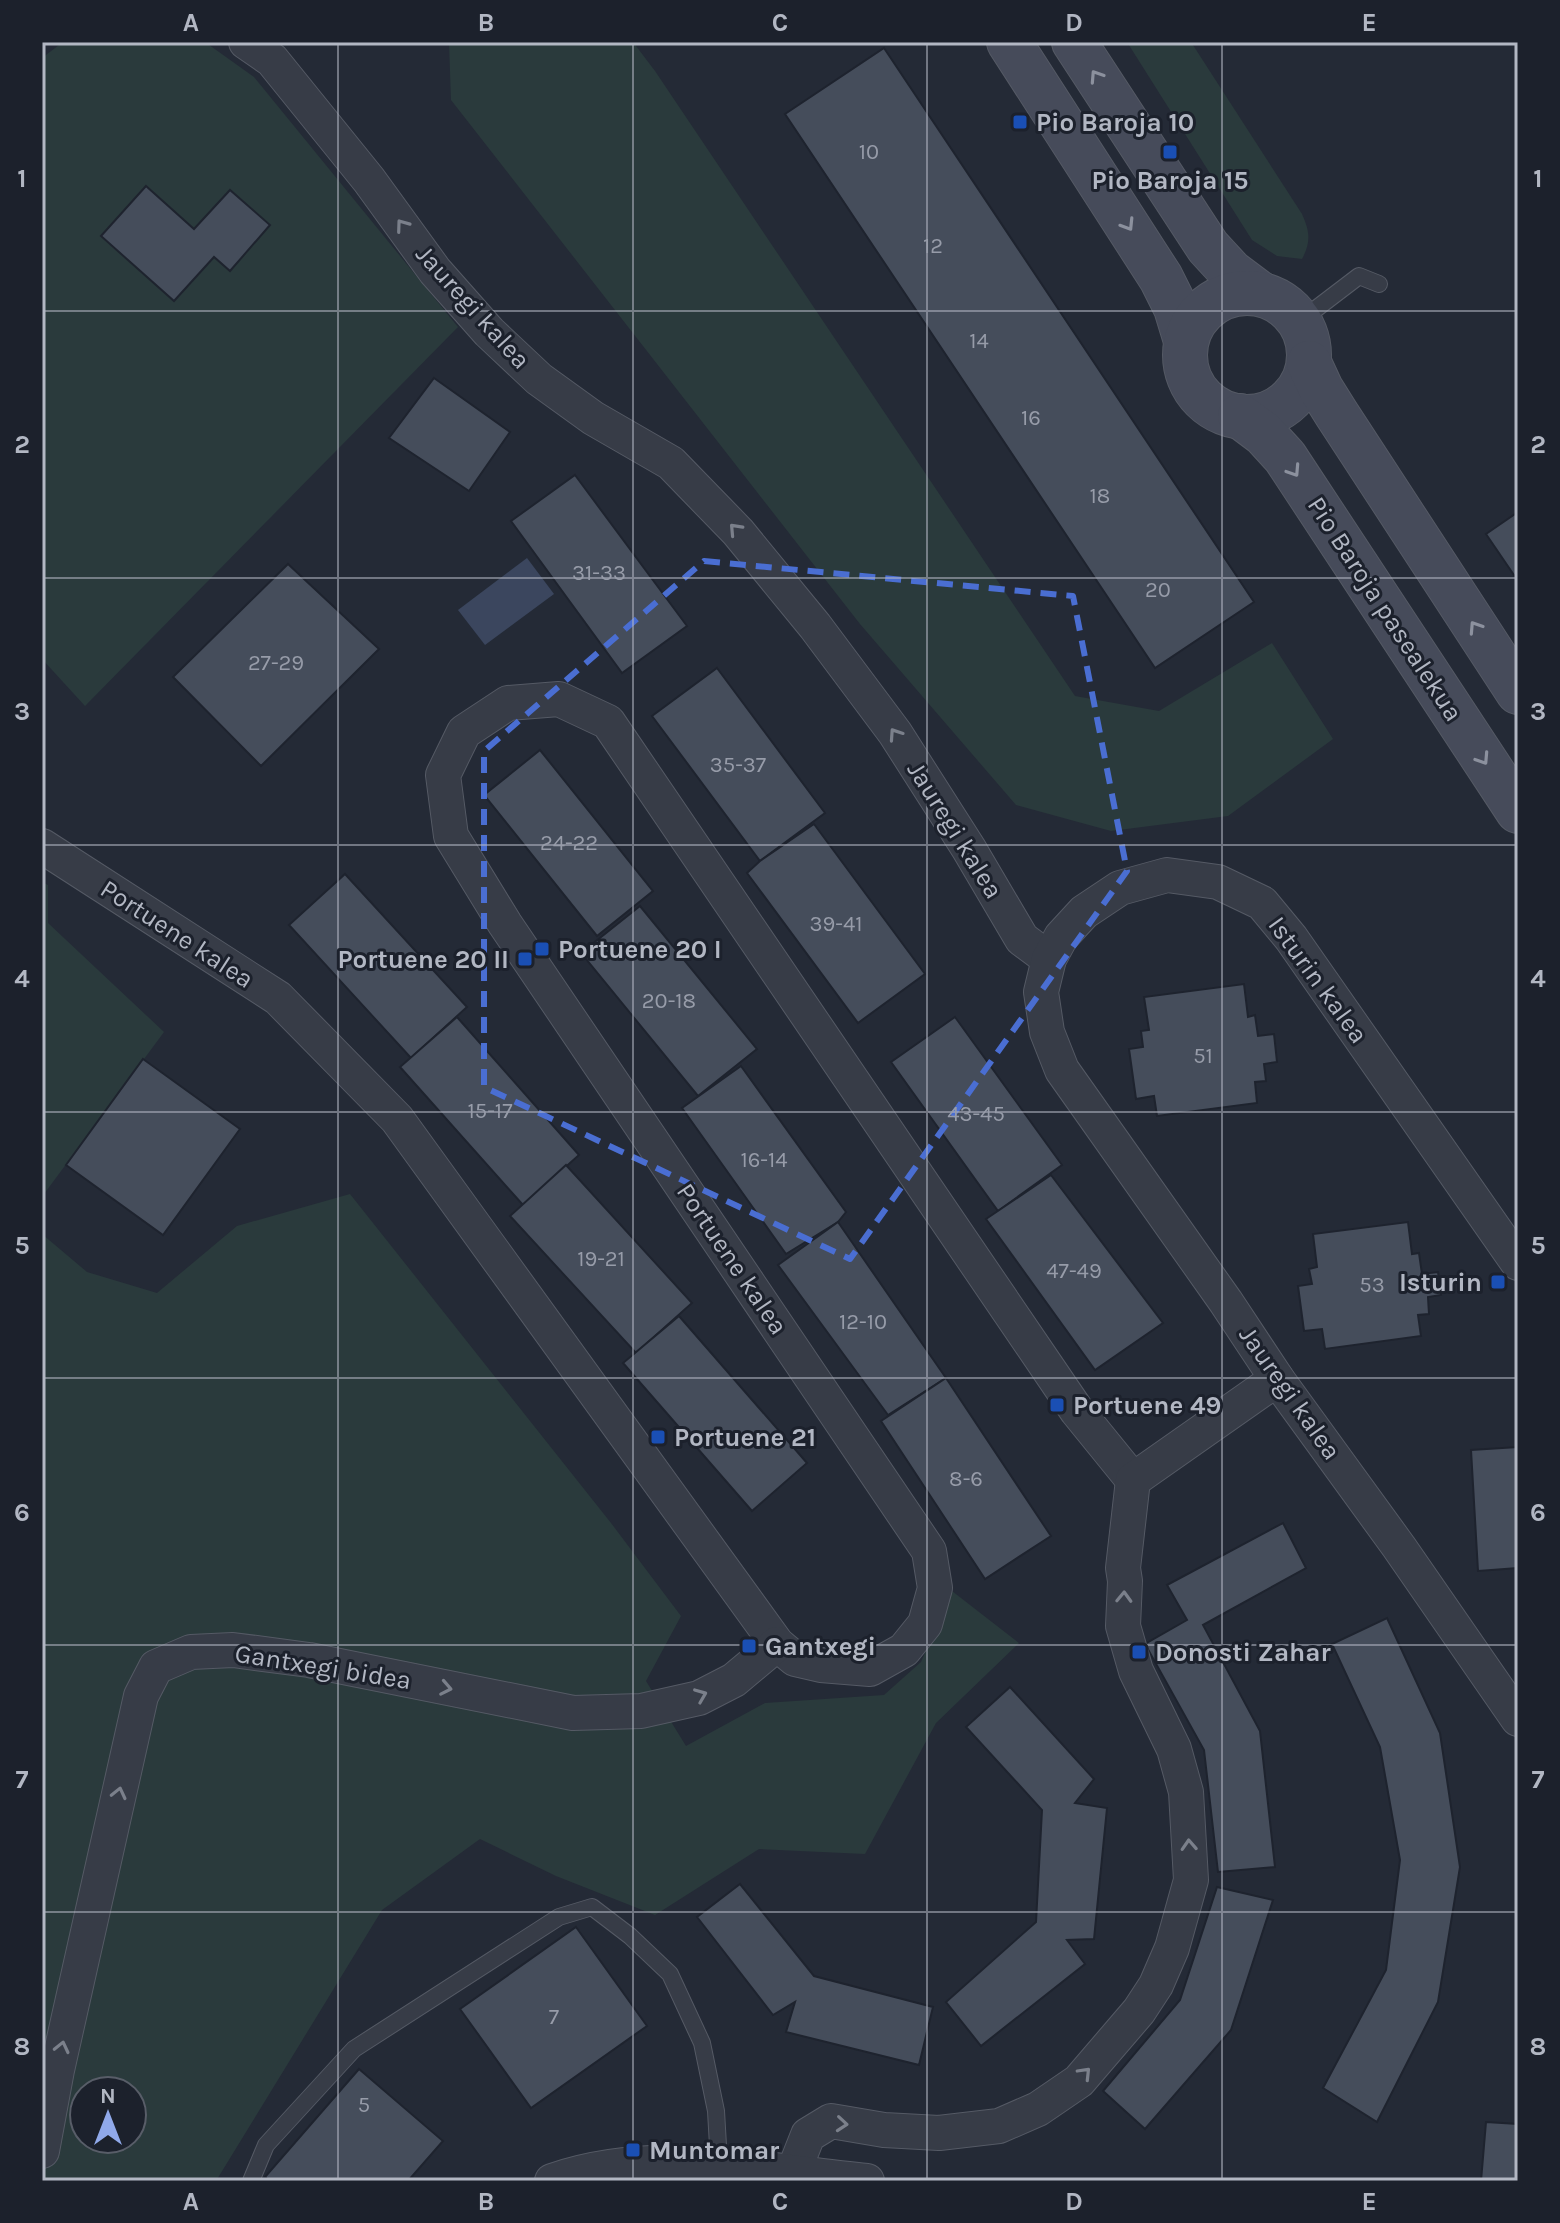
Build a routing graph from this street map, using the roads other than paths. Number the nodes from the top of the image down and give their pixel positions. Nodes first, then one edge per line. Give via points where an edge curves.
1 (246, 42) edge
2 (1009, 42) edge
3 (1074, 42) edge
4 (1379, 284) dead end
5 (1259, 293) junction
6 (1300, 321) junction
7 (1186, 341) junction
8 (1309, 363) junction
9 (1240, 416) junction
10 (1518, 692) edge
11 (1518, 811) edge
12 (42, 846) edge
13 (1049, 959) junction
14 (1518, 1263) edge
15 (1277, 1379) junction
16 (1133, 1480) junction
17 (777, 1644) junction
18 (1518, 1719) edge
19 (42, 2151) edge
20 (719, 2163) junction
21 (793, 2173) junction
22 (251, 2181) edge
23 (552, 2181) edge
24 (867, 2181) edge

13 -> 1 street, Jauregi kalea via 1022,939 895,733 738,532 671,463 593,418 539,379 489,332 435,271 272,60
2 -> 7 main road via 1161,278
5 -> 3 main road via 1208,247
4 - 6 lane via 1359,276
5 - 6 main road via 1289,308
5 - 7 main road via 1226,296 1213,303
6 - 8 main road via 1307,334
7 - 9 main road via 1185,359 1196,391 1208,403
8 - 9 main road via 1305,379 1286,404 1272,412
10 -> 8 main road via 1336,413
9 -> 11 main road, Pio Baroja pasealekua via 1285,457
12 - 17 street, Portuene kalea via 278,998 397,1119
13 - 14 street, Isturin kalea via 1084,912 1120,888 1167,875 1218,882 1262,903
13 - 15 street, Jauregi kalea via 1041,992 1047,1032 1062,1070
15 - 16 street
15 - 18 street, Jauregi kalea
16 - 17 street, Portuene kalea via 1077,1411 608,722 559,699 508,703 464,732 443,775 451,836 505,924 929,1551 935,1588 925,1624 904,1650 870,1669 795,1659
21 -> 16 street via 808,2135 831,2121 939,2133 999,2126 1038,2109 1079,2081 1156,1985 1191,1880 1186,1792 1174,1749 1136,1671 1123,1626
19 -> 17 street, Gantxegi bidea via 141,1696 156,1667 191,1652 233,1650 309,1660 573,1713 641,1711 699,1698 734,1680
20 - 21 street
20 - 22 lane via 716,2111 702,2043 670,1974 592,1907 559,1917 354,2049 266,2145
20 - 23 street via 612,2165
21 - 24 street

